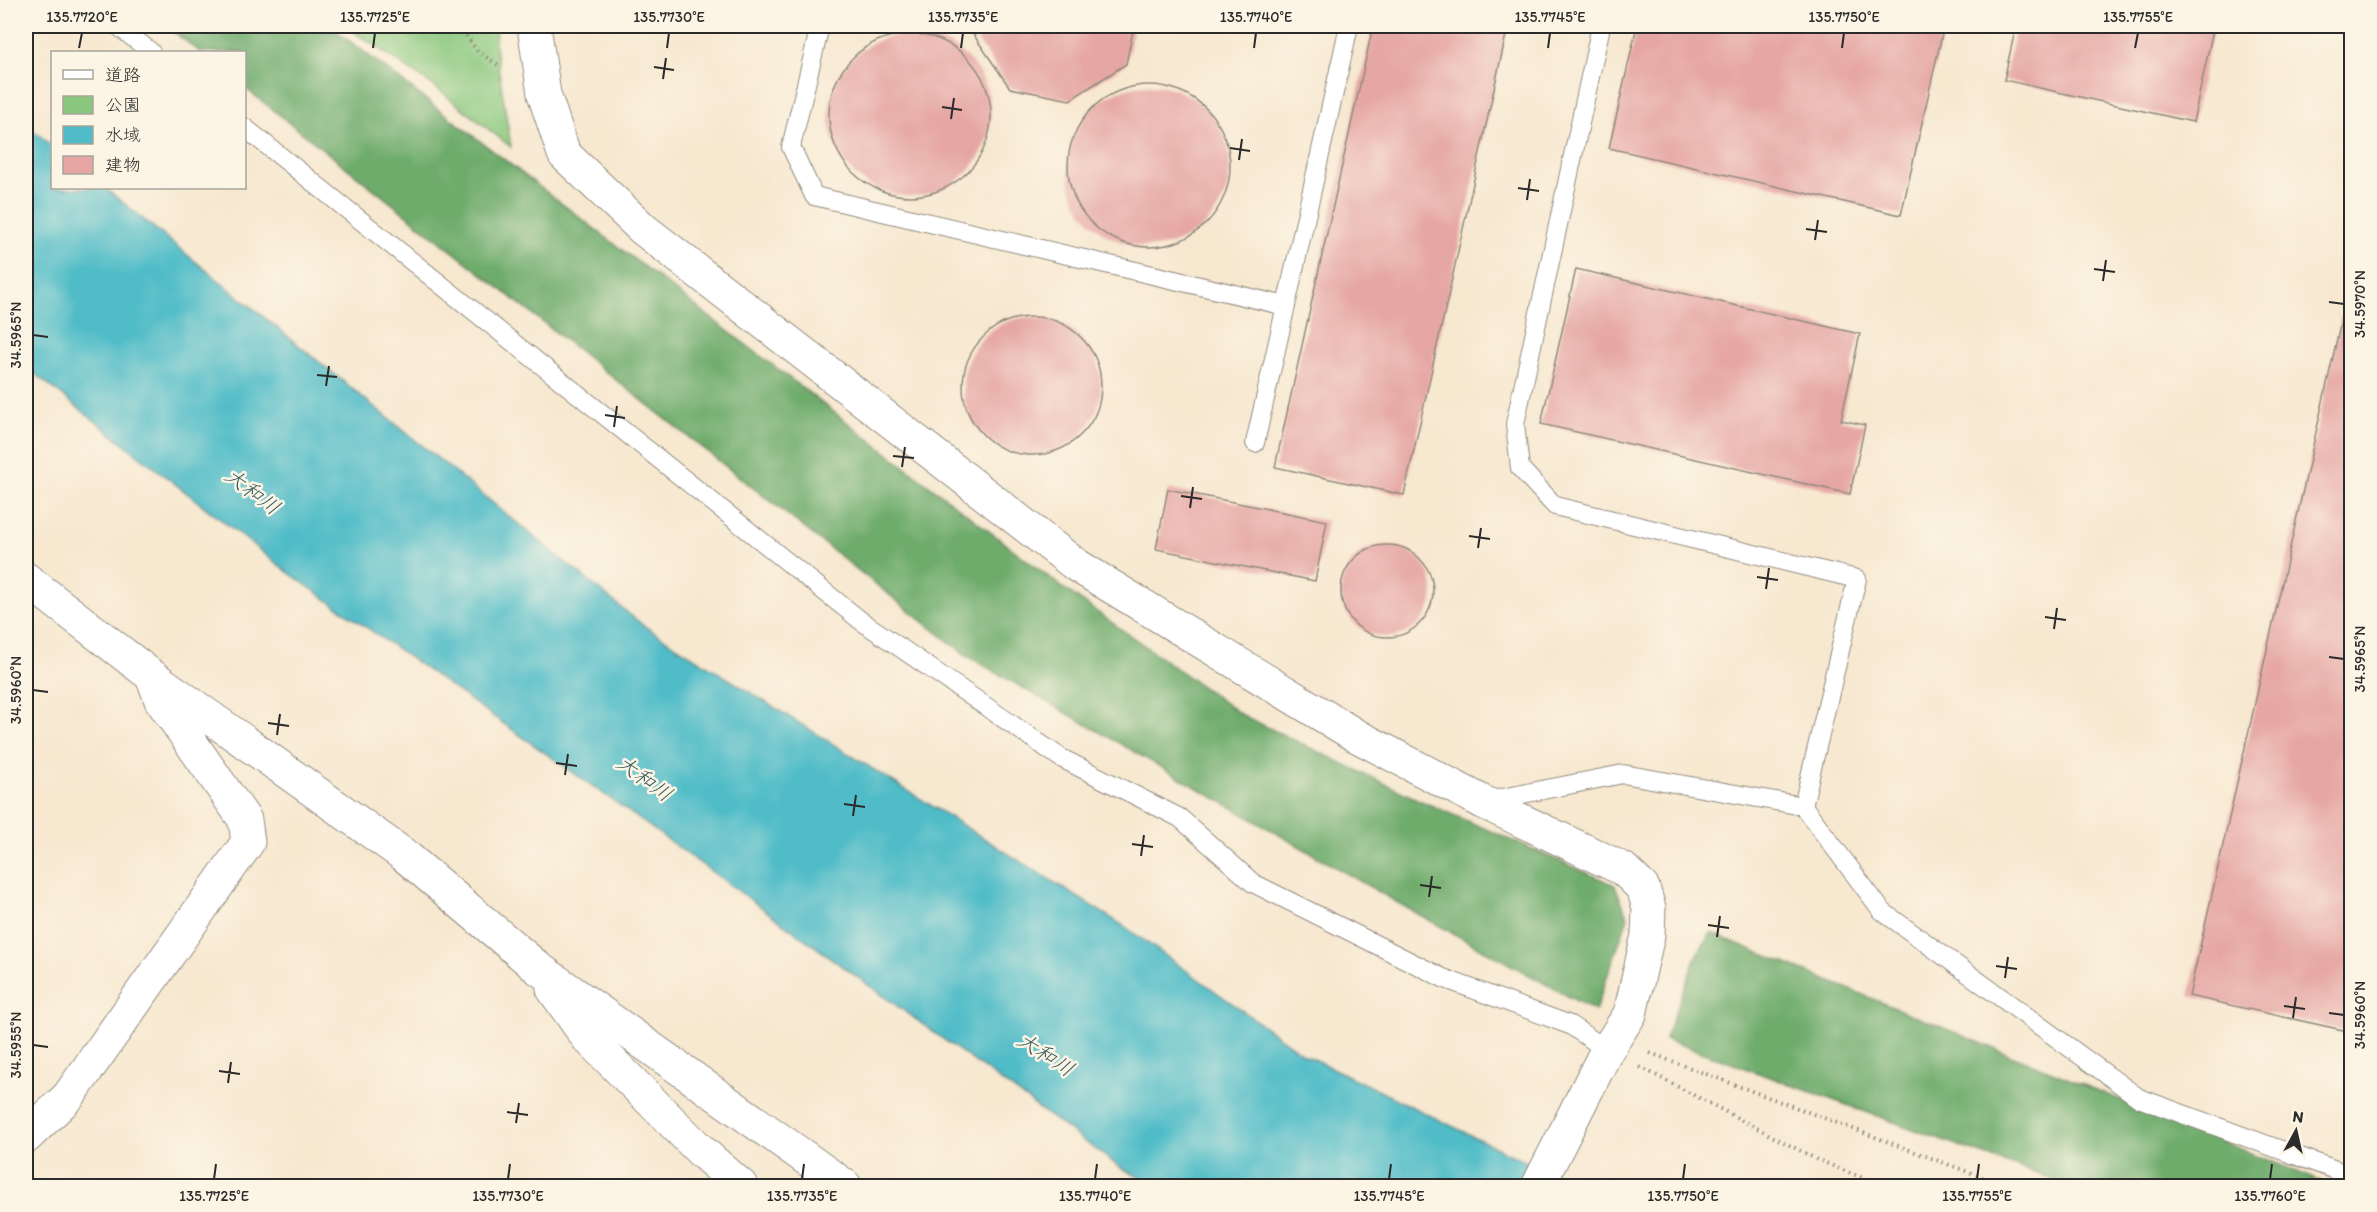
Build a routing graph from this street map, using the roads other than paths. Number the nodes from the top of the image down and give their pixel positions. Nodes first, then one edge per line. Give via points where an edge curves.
1 (118, 26) edge
2 (534, 26) edge
3 (820, 26) edge
4 (1349, 26) edge
5 (1601, 26) edge
6 (150, 51) edge
7 (246, 129) edge
8 (1286, 306) junction
9 (1255, 442) dead end
10 (26, 579) edge
11 (152, 676) junction
12 (1483, 802) junction
13 (1803, 806) junction
14 (538, 968) junction
15 (1607, 1050) junction
16 (26, 1137) edge
17 (2352, 1176) edge
18 (741, 1186) edge
19 (844, 1186) edge
20 (1538, 1186) edge

1 - 6 lane
2 - 12 street via 544,94 564,154 643,229 1077,565 1354,735
3 - 8 lane via 791,147 814,196
4 - 8 lane
5 - 13 lane via 1515,424 1520,468 1555,506 1857,579
7 - 15 lane via 860,620 1061,758 1180,818 1253,883 1443,978 1570,1025
8 - 9 lane
10 - 11 street
11 - 14 street via 404,855
11 - 16 street via 160,700 245,820 248,842 68,1097
12 - 13 lane via 1623,774
12 - 15 street via 1623,869 1643,888 1649,908 1646,944 1630,1014
13 - 17 lane via 1882,911 2139,1098
14 - 18 street via 587,1037
14 - 19 street
15 - 20 street

